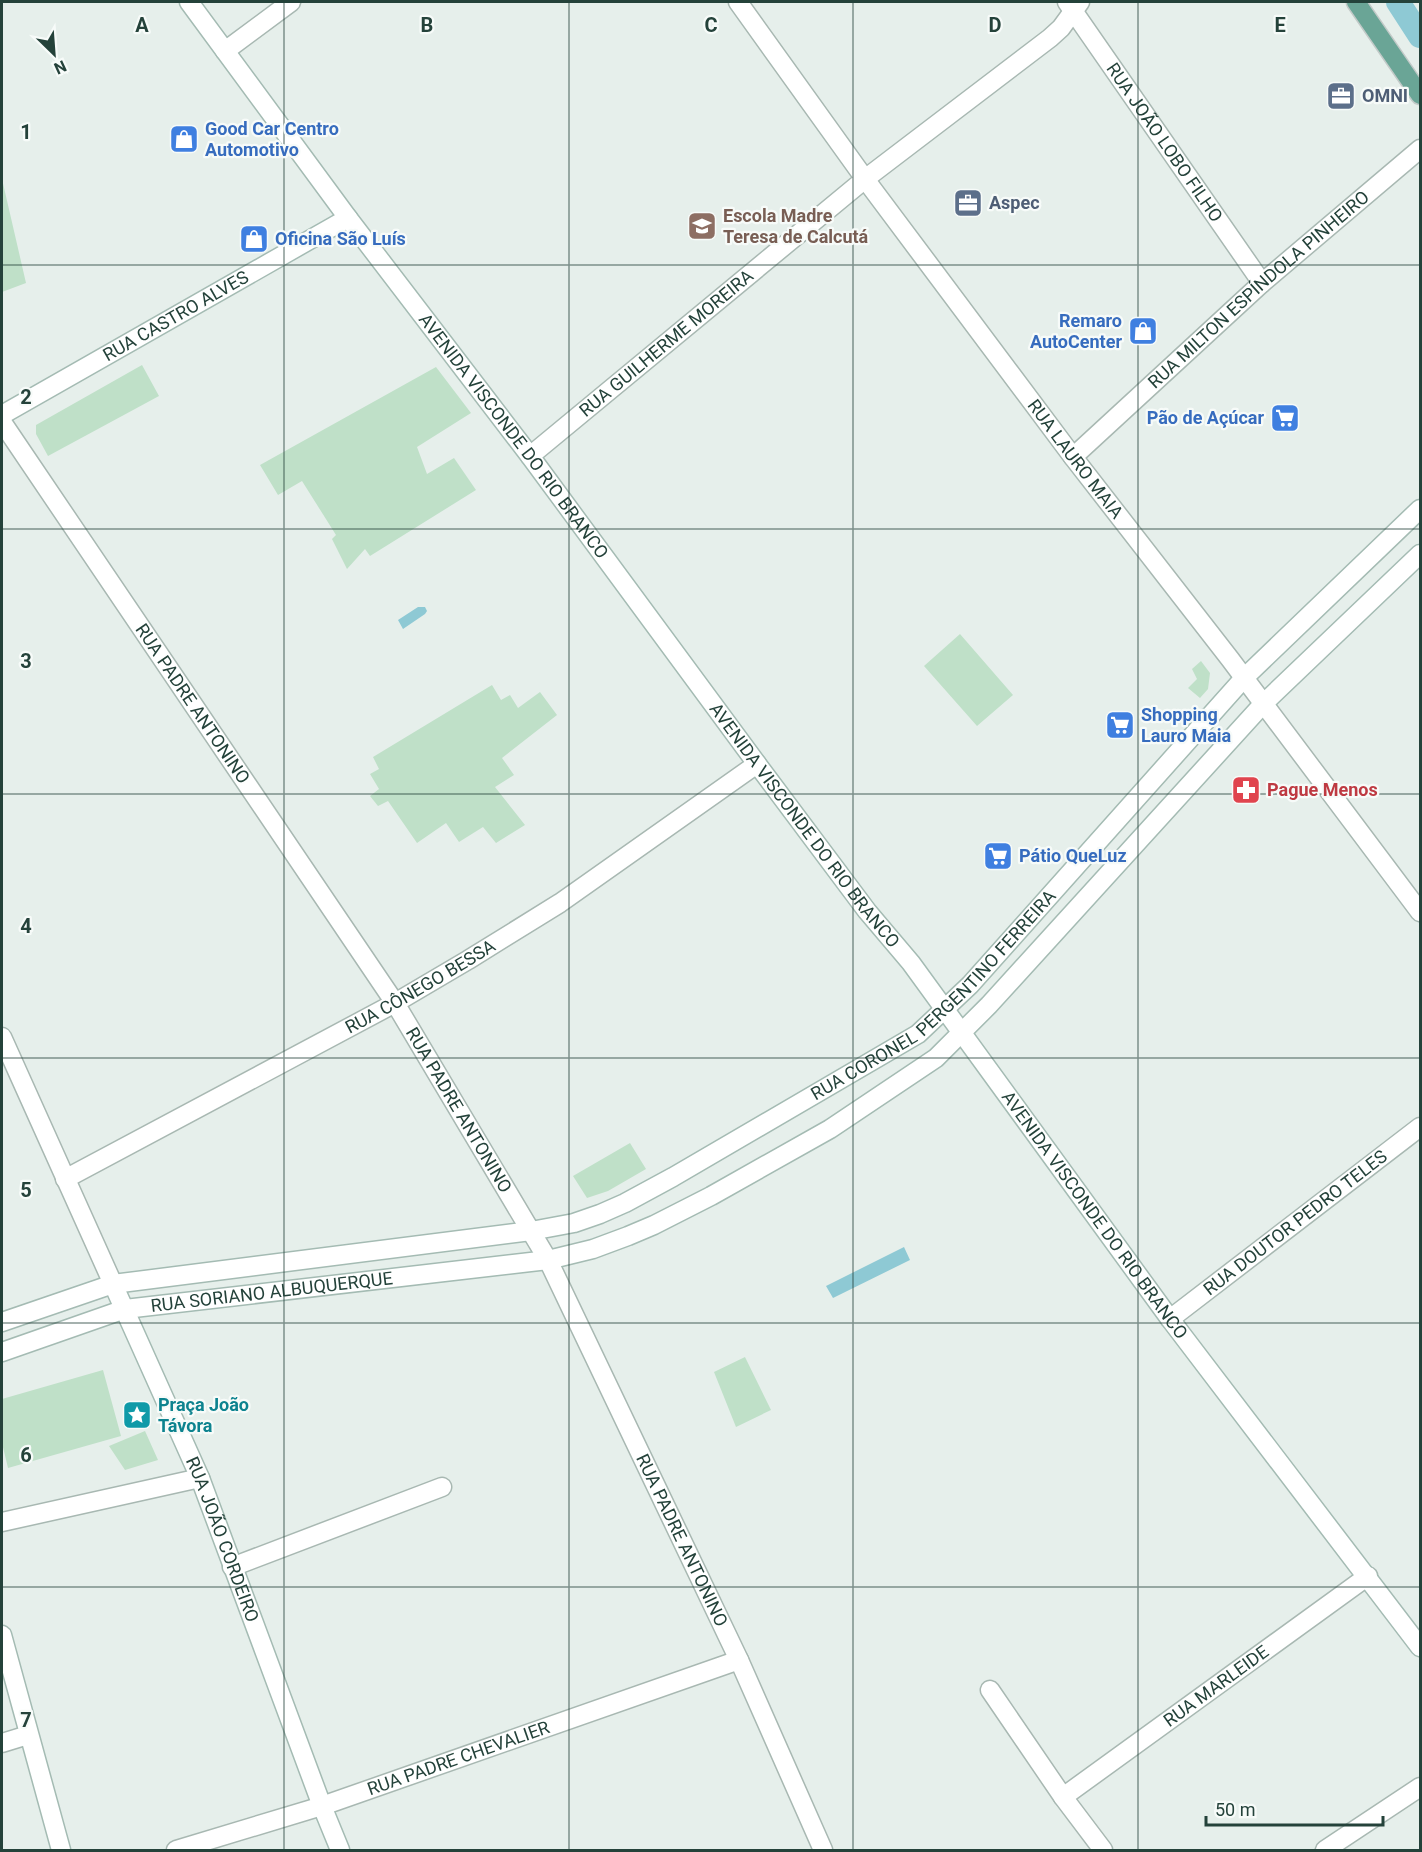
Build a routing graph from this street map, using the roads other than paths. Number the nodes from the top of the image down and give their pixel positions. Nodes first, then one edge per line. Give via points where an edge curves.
1 (189, 2) edge
2 (291, 2) edge
3 (738, 2) edge
4 (1356, 2) edge
5 (1074, 4) edge
6 (225, 51) junction
7 (1420, 95) edge
8 (1420, 149) edge
9 (865, 179) junction
10 (348, 218) junction
11 (1262, 283) junction
12 (2, 415) edge
13 (2, 422) edge
14 (530, 456) junction
15 (1073, 456) junction
16 (1420, 509) edge
17 (1420, 554) edge
18 (1244, 678) junction
19 (1263, 704) junction
20 (757, 764) junction
21 (1420, 912) edge
22 (395, 1003) junction
23 (945, 1008) junction
24 (962, 1032) junction
25 (2, 1036) edge
26 (1420, 1127) edge
27 (65, 1179) junction
28 (531, 1231) junction
29 (548, 1260) junction
30 (113, 1284) junction
31 (125, 1309) junction
32 (1170, 1319) junction
33 (2, 1322) edge
34 (2, 1352) edge
35 (200, 1478) junction
36 (442, 1487) dead end
37 (2, 1522) edge
38 (232, 1567) junction
39 (1368, 1576) junction
40 (2, 1635) edge
41 (1420, 1647) edge
42 (739, 1660) junction
43 (990, 1690) dead end
44 (28, 1735) junction
45 (2, 1743) edge
46 (1420, 1787) edge
47 (1063, 1797) junction
48 (322, 1806) junction
49 (61, 1851) edge
50 (176, 1851) edge
51 (340, 1851) edge
52 (823, 1851) edge
53 (1102, 1851) edge
54 (1325, 1851) edge

1 - 6 street, AVENIDA VISCONDE DO RIO BRANCO
2 - 6 street
3 - 9 street, RUA LAURO MAIA
4 - 7 main road
5 - 9 street, RUA GUILHERME MOREIRA via 1050,38
5 - 11 street, RUA JOÃO LOBO FILHO
6 - 10 street, AVENIDA VISCONDE DO RIO BRANCO
8 - 11 street, RUA MILTON ESPÍNDOLA PINHEIRO
9 - 14 street, RUA GUILHERME MOREIRA
9 - 15 street, RUA LAURO MAIA
10 - 12 street, RUA CASTRO ALVES
10 - 14 street, AVENIDA VISCONDE DO RIO BRANCO
11 - 15 street, RUA MILTON ESPÍNDOLA PINHEIRO
13 - 22 street, RUA PADRE ANTONINO
14 - 20 street, AVENIDA VISCONDE DO RIO BRANCO
15 - 18 street, RUA LAURO MAIA
16 - 18 street, RUA CORONEL PERGENTINO FERREIRA
17 - 19 street, RUA CORONEL PERGENTINO FERREIRA
18 - 19 street, RUA LAURO MAIA
18 - 23 street, RUA CORONEL PERGENTINO FERREIRA via 970,985
19 - 21 street, RUA LAURO MAIA
19 - 24 street, RUA CORONEL PERGENTINO FERREIRA
20 - 22 street, RUA CÔNEGO BESSA via 560,903
20 - 23 street, AVENIDA VISCONDE DO RIO BRANCO
22 - 27 street, RUA CÔNEGO BESSA
22 - 28 street, RUA PADRE ANTONINO
23 - 24 street, AVENIDA VISCONDE DO RIO BRANCO
23 - 28 street, RUA CORONEL PERGENTINO FERREIRA via 918,1034 654,1187 600,1214
24 - 29 street, RUA CORONEL PERGENTINO FERREIRA via 936,1058 830,1129 711,1196 654,1226 593,1249
24 - 32 street, AVENIDA VISCONDE DO RIO BRANCO
25 - 27 street, RUA JOÃO CORDEIRO
26 - 32 street, RUA DOUTOR PEDRO TELES
27 - 30 street, RUA JOÃO CORDEIRO
28 - 29 street, RUA PADRE ANTONINO
28 - 30 street, RUA SORIANO ALBUQUERQUE
29 - 31 street, RUA SORIANO ALBUQUERQUE
29 - 42 street, RUA PADRE ANTONINO
30 - 31 street, RUA JOÃO CORDEIRO
30 - 33 street, RUA SORIANO ALBUQUERQUE
31 - 34 street, RUA SORIANO ALBUQUERQUE
31 - 35 street, RUA JOÃO CORDEIRO
32 - 39 street, AVENIDA VISCONDE DO RIO BRANCO
35 - 37 street
35 - 38 street, RUA JOÃO CORDEIRO
36 - 38 street
38 - 48 street, RUA JOÃO CORDEIRO
39 - 41 street, AVENIDA VISCONDE DO RIO BRANCO
39 - 47 street, RUA MARLEIDE
40 - 44 street
42 - 48 street, RUA PADRE CHEVALIER
42 - 52 street, RUA PADRE ANTONINO
43 - 47 street
44 - 45 street
44 - 49 street
46 - 54 street
47 - 53 street
48 - 50 street, RUA PADRE CHEVALIER
48 - 51 street, RUA JOÃO CORDEIRO

